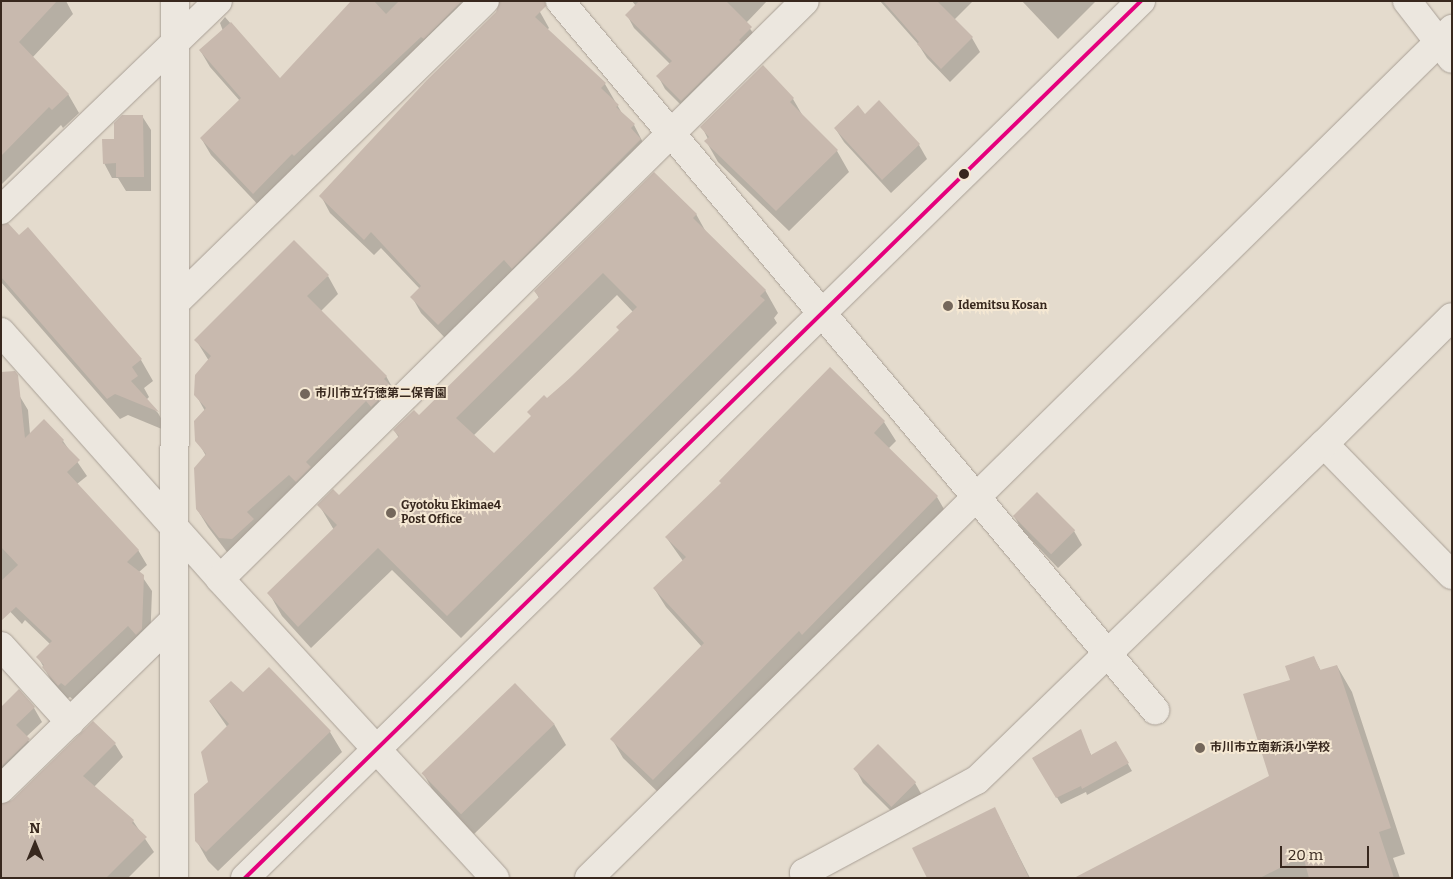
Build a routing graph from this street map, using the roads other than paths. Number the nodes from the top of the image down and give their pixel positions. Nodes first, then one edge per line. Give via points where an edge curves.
1 (175, 1) edge
2 (218, 1) edge
3 (485, 1) edge
4 (560, 1) edge
5 (805, 1) edge
6 (1141, 1) edge
7 (1408, 1) edge
8 (176, 43) junction
9 (1447, 43) edge
10 (670, 133) junction
11 (1, 210) edge
12 (175, 302) junction
13 (822, 313) junction
14 (1452, 317) edge
15 (1, 332) edge
16 (1324, 444) junction
17 (976, 495) junction
18 (173, 525) junction
19 (1452, 575) edge
20 (220, 579) junction
21 (173, 621) junction
22 (1, 646) edge
23 (1108, 655) junction
24 (1155, 710) dead end
25 (70, 722) junction
26 (377, 749) junction
27 (1, 789) edge
28 (174, 878) edge
29 (245, 878) edge
30 (494, 878) edge
31 (589, 878) edge
32 (805, 878) edge

1 - 8 street
2 - 8 street
3 - 12 street
4 - 10 street
5 - 10 street
6 - 13 street
7 - 9 street
8 - 11 street
8 - 12 street
9 - 17 street
10 - 13 street
10 - 20 street
12 - 18 street
13 - 17 street
13 - 26 street
14 - 16 street
15 - 18 street
16 - 19 street
16 - 23 street
17 - 23 street
17 - 31 street
18 - 20 street
18 - 21 street
20 - 26 street
21 - 25 street
21 - 28 street
22 - 25 street
23 - 24 street
23 - 32 street via 977,780 804,873
25 - 27 street
26 - 29 street
26 - 30 street

